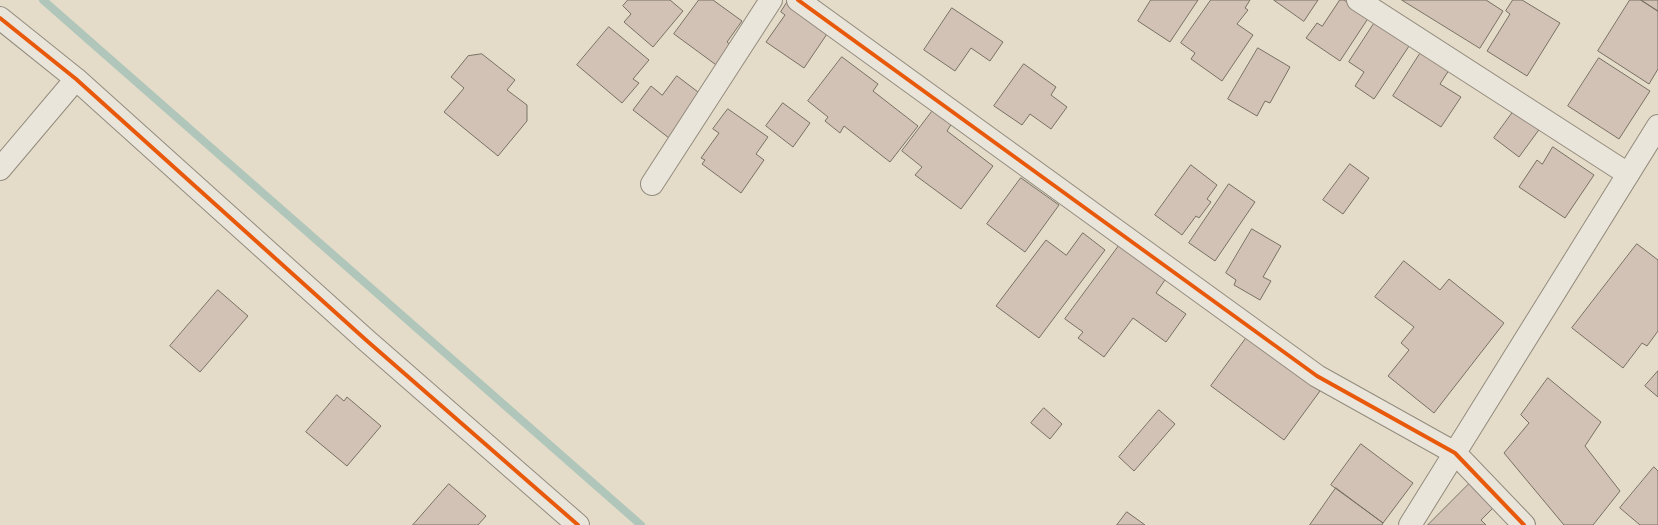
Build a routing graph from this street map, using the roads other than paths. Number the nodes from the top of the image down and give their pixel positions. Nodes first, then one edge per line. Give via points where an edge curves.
1 (770, 0) edge
2 (798, 0) edge
3 (1358, 0) edge
4 (0, 18) edge
5 (76, 79) junction
6 (1658, 126) edge
7 (0, 169) edge
8 (1628, 174) junction
9 (652, 184) dead end
10 (1455, 454) junction
11 (578, 525) edge
12 (1410, 525) edge
13 (1524, 525) edge

1 - 9 street
2 - 10 street via 1317,376
3 - 8 street
4 - 5 street
5 - 7 street
5 - 11 street via 366,340
6 - 8 street
8 - 10 street
10 - 12 street
10 - 13 street

